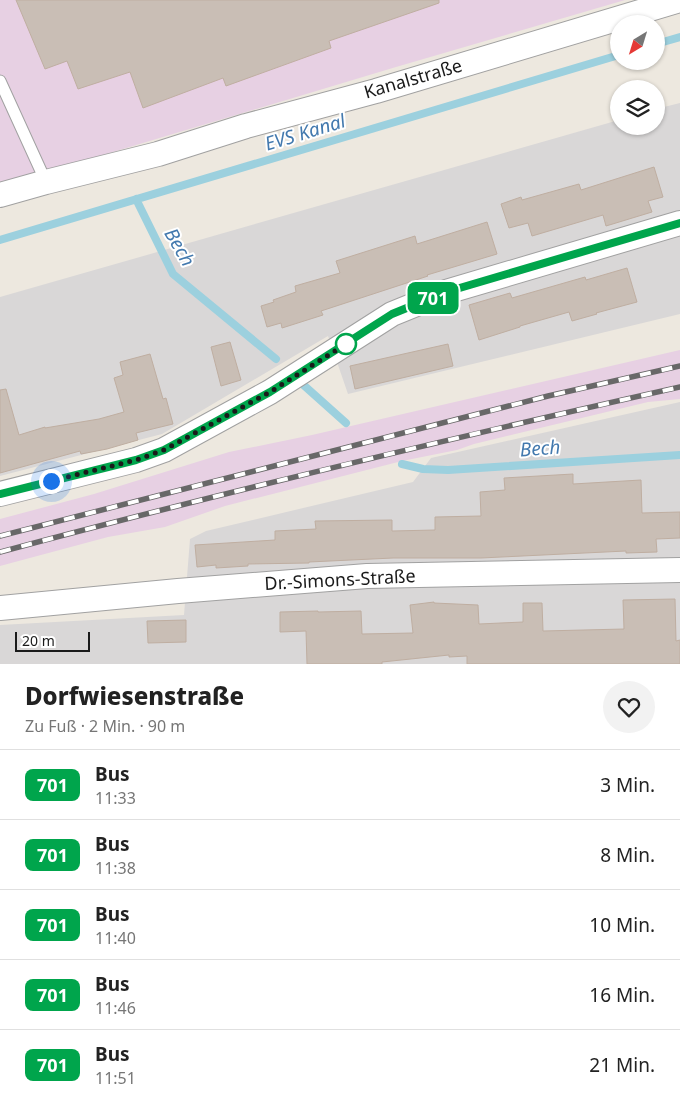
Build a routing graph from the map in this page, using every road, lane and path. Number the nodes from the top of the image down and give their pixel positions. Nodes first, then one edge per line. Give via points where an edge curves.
1 (680, 0) edge
2 (0, 81) edge
3 (46, 182) junction
4 (0, 195) edge
5 (680, 223) edge
6 (0, 494) edge
7 (680, 570) edge
8 (0, 608) edge

1 - 3 street, Kanalstraße via 158,154
2 - 3 lane
3 - 4 street, Kanalstraße
5 - 6 street via 446,292 392,314 270,392 164,450
7 - 8 street, Dr.-Simons-Straße via 367,576

